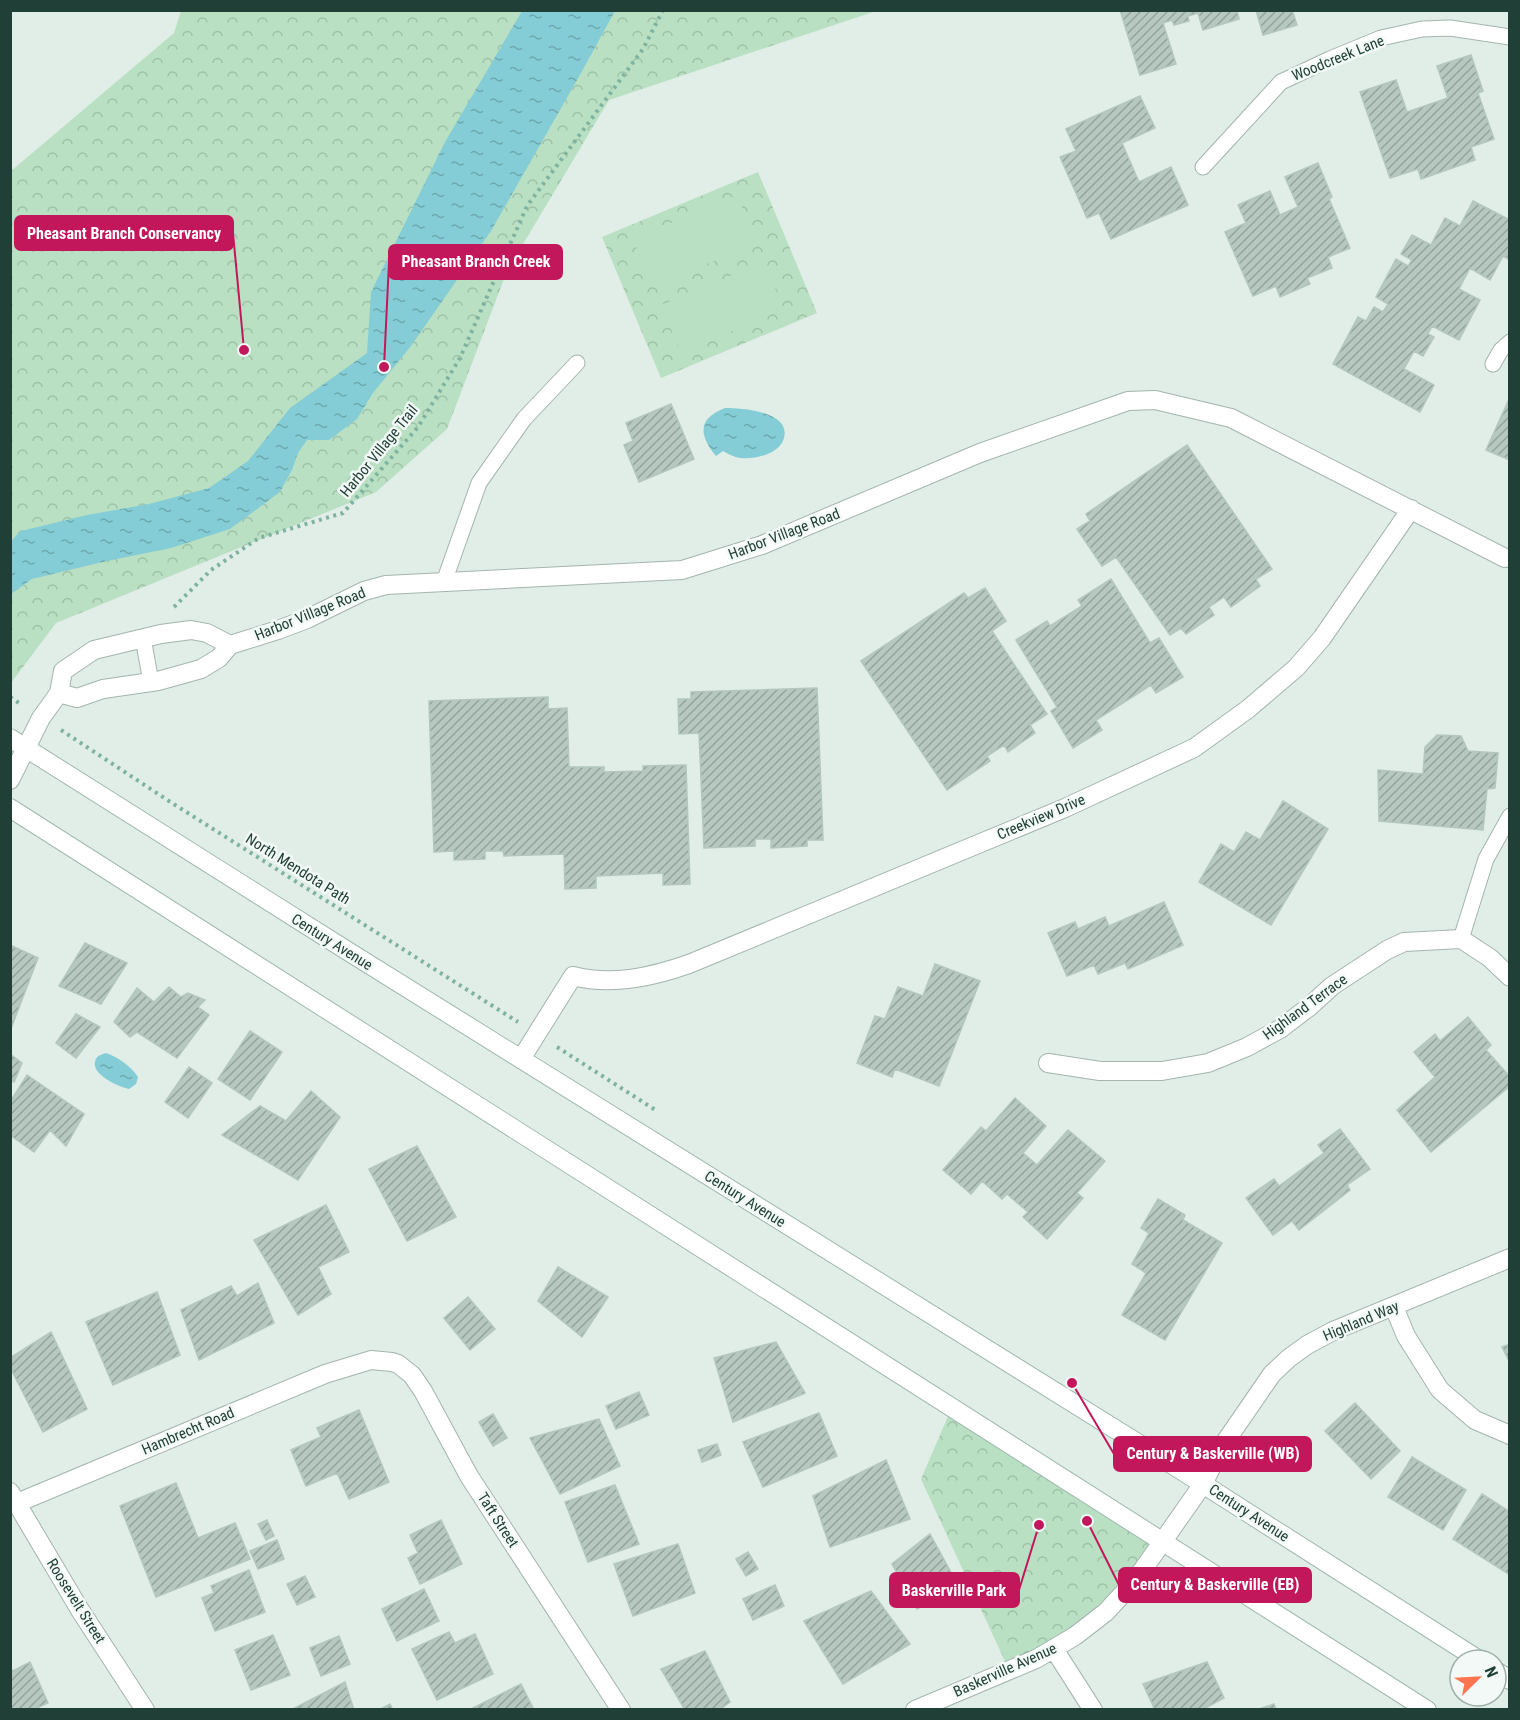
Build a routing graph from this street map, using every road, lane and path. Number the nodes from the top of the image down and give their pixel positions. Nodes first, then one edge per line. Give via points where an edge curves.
1 (663, 10) edge
2 (1509, 36) edge
3 (1203, 167) dead end
4 (1509, 342) edge
5 (577, 363) dead end
6 (1493, 364) dead end
7 (1411, 509) junction
8 (1505, 558) dead end
9 (444, 582) junction
10 (173, 608) dead end
11 (143, 638) junction
12 (230, 645) junction
13 (151, 682) junction
14 (59, 693) junction
15 (10, 697) edge
16 (18, 702) dead end
17 (67, 734) dead end
18 (10, 738) edge
19 (27, 748) junction
20 (10, 780) edge
21 (10, 808) edge
22 (1509, 816) edge
23 (1461, 939) junction
24 (1509, 976) edge
25 (518, 1022) dead end
26 (521, 1059) junction
27 (1048, 1063) dead end
28 (1509, 1258) edge
29 (1394, 1306) junction
30 (359, 1363) joint
31 (1509, 1435) edge
32 (1203, 1484) junction
33 (14, 1498) edge
34 (1163, 1542) junction
35 (1460, 1648) edge
36 (1054, 1649) junction
37 (145, 1710) edge
38 (621, 1710) edge
39 (915, 1710) edge
40 (1093, 1710) edge
41 (1427, 1710) edge

1 - 10 path, Harbor Village Trail via 643,49 527,206 460,358 418,427 343,513 259,537 211,570
2 - 3 lane, Woodcreek Lane via 1450,28 1422,29 1381,38 1330,59 1281,81
4 - 6 lane
5 - 9 lane via 524,419 479,483
7 - 8 street
7 - 9 street, Harbor Village Road via 1231,418 1155,400 1128,401 980,453 762,545 682,570
7 - 26 street, Creekview Drive via 1322,638 1296,668 1194,748 1065,808 689,964 619,980 573,976
9 - 12 street, Harbor Village Road via 386,585 364,591 307,619
11 - 12 street via 191,630
11 - 13 lane
11 - 14 street via 94,650 63,671
12 - 13 street, Harbor Village Road via 219,658 201,669
13 - 14 street, Harbor Village Road via 103,689 76,698
14 - 19 street
15 - 16 path
17 - 25 path, North Mendota Path
18 - 19 street, Century Avenue
19 - 20 street
19 - 26 street, Century Avenue
21 - 34 street
22 - 23 lane via 1486,859
23 - 24 street
23 - 27 street, Highland Terrace via 1404,942 1387,950 1332,986 1280,1029 1208,1063 1162,1071 1100,1071
26 - 32 street, Century Avenue
28 - 29 street, Highland Way
29 - 31 street via 1406,1336 1440,1390 1475,1420
29 - 32 street, Highland Way via 1333,1331 1289,1358 1272,1374 1221,1448
30 - 33 street, Hambrecht Road
30 - 38 street, Taft Street via 392,1362 411,1375 476,1486
32 - 34 street, Highland Way
32 - 35 street, Century Avenue
33 - 37 street, Roosevelt Street
34 - 36 street, Baskerville Avenue via 1111,1606
34 - 41 street
36 - 39 street, Baskerville Avenue
36 - 40 street

